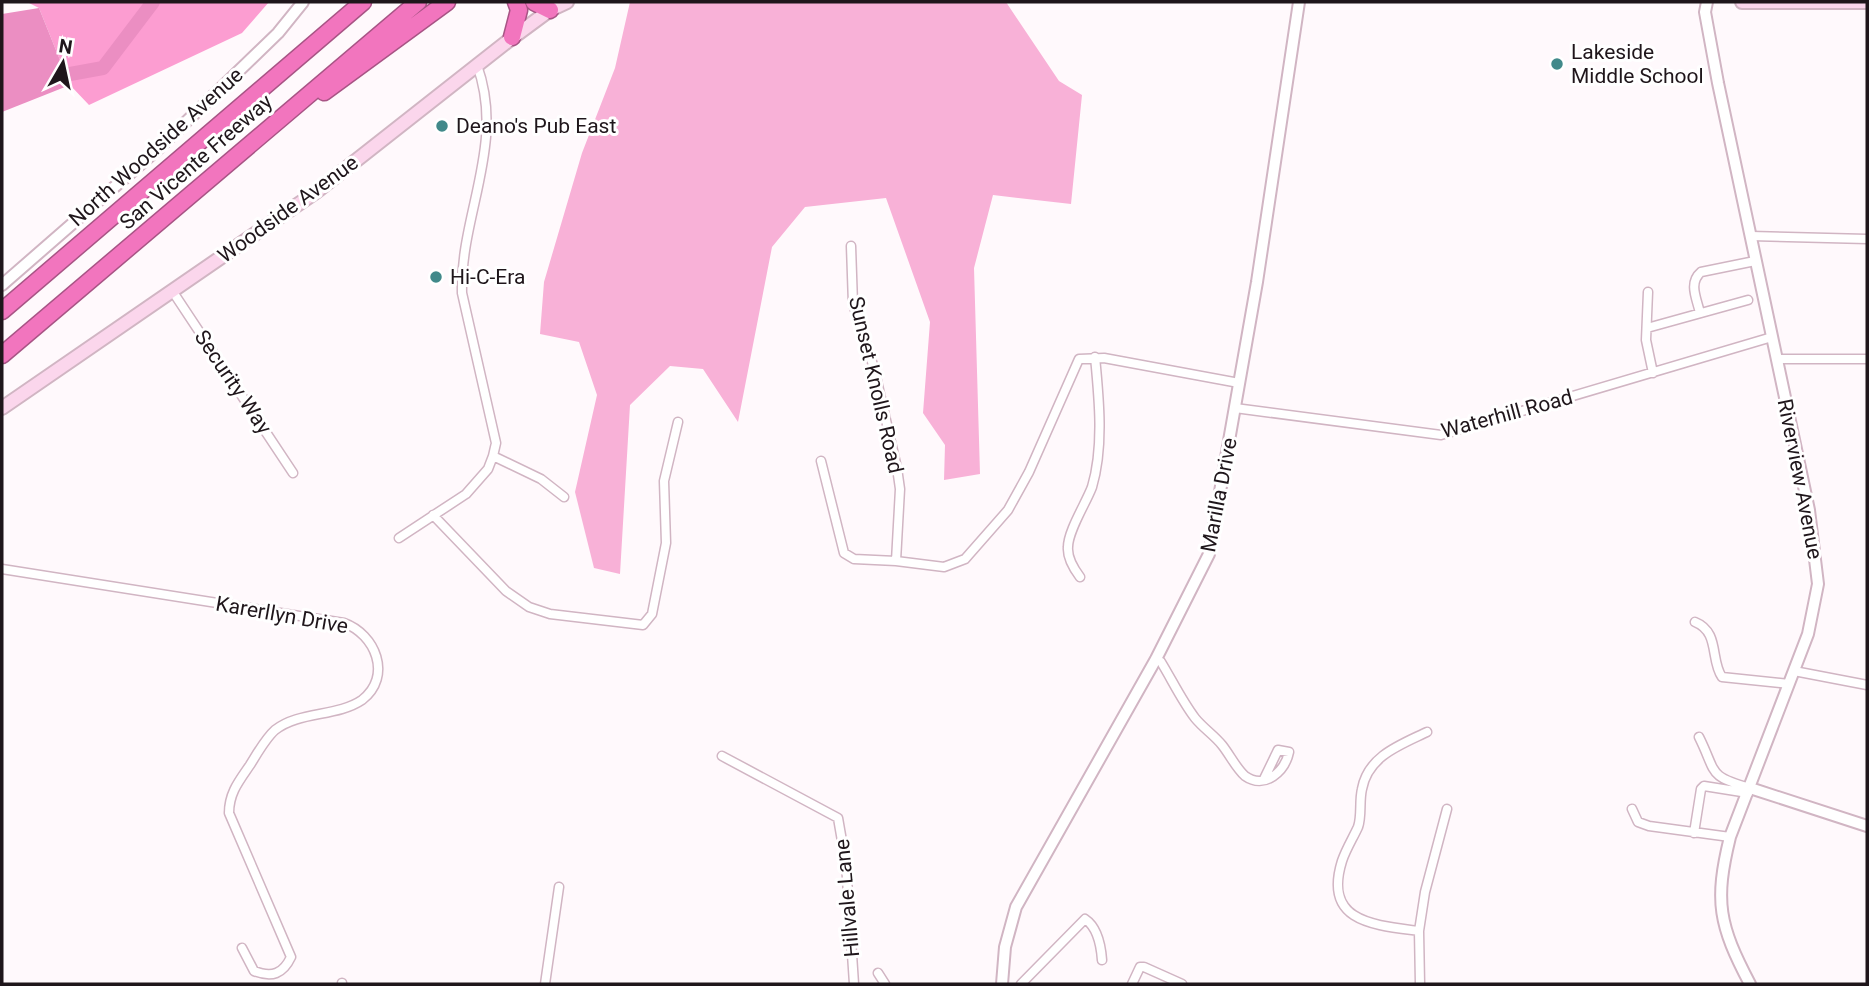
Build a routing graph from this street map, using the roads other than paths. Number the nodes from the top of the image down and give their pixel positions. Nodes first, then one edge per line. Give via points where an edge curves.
1 (303, 2) edge
2 (352, 2) edge
3 (363, 2) edge
4 (418, 2) edge
5 (447, 2) edge
6 (516, 2) edge
7 (534, 2) edge
8 (567, 2) edge
9 (1299, 2) edge
10 (1707, 2) edge
11 (1742, 2) edge
12 (1841, 2) edge
13 (1867, 2) edge
14 (550, 10) junction
15 (512, 37) junction
16 (313, 41) junction
17 (477, 65) junction
18 (264, 132) junction
19 (1751, 236) junction
20 (1867, 239) edge
21 (851, 246) dead end
22 (1755, 261) junction
23 (2, 285) edge
24 (173, 292) junction
25 (1648, 292) dead end
26 (1748, 300) dead end
27 (2, 312) edge
28 (1700, 313) junction
29 (1647, 328) junction
30 (1772, 337) junction
31 (2, 355) edge
32 (1095, 357) junction
33 (1777, 359) junction
34 (1867, 359) edge
35 (1653, 373) junction
36 (1240, 383) junction
37 (2, 408) edge
38 (1235, 408) junction
39 (678, 422) dead end
40 (493, 456) junction
41 (821, 461) dead end
42 (293, 472) dead end
43 (564, 497) dead end
44 (433, 515) junction
45 (399, 538) dead end
46 (896, 561) junction
47 (2, 569) edge
48 (1080, 577) dead end
49 (1695, 622) dead end
50 (1156, 659) junction
51 (1794, 671) junction
52 (1789, 684) junction
53 (1867, 685) edge
54 (1427, 732) dead end
55 (1699, 737) dead end
56 (722, 756) dead end
57 (1264, 779) dead end
58 (1749, 790) junction
59 (1447, 809) dead end
60 (1632, 809) dead end
61 (1867, 827) edge
62 (1694, 832) junction
63 (1730, 837) junction
64 (559, 887) dead end
65 (1419, 931) junction
66 (242, 948) dead end
67 (1102, 960) dead end
68 (878, 973) dead end
69 (545, 984) edge
70 (854, 984) edge
71 (885, 984) edge
72 (1002, 984) edge
73 (1020, 984) edge
74 (1132, 984) edge
75 (1182, 984) edge
76 (1420, 984) edge
77 (1750, 984) edge

1 - 23 street, North Woodside Avenue via 278,33 158,149
2 - 16 highway
3 - 16 highway, San Vicente Freeway
4 - 18 highway, San Vicente Freeway
5 - 18 highway
6 - 15 highway via 519,10
7 - 14 highway
8 - 14 main road, Woodside Avenue
9 - 36 street, Marilla Drive
10 - 19 street, Riverview Avenue via 1705,12
11 - 12 main road
12 - 13 main road
14 - 15 main road, Woodside Avenue
15 - 17 main road, Woodside Avenue
16 - 27 highway, San Vicente Freeway
17 - 24 main road, Woodside Avenue via 316,192
17 - 40 street via 487,112 486,159 461,270 462,293 496,443
18 - 31 highway, San Vicente Freeway
19 - 20 street
19 - 22 street, Riverview Avenue
21 - 46 street, Sunset Knolls Road via 853,303 897,468
22 - 28 street via 1695,277
22 - 30 street, Riverview Avenue
24 - 37 main road, Woodside Avenue
24 - 42 street, Security Way
25 - 29 street
26 - 28 street
28 - 29 street
29 - 35 street
30 - 33 street, Riverview Avenue
30 - 35 street, Waterhill Road
32 - 36 street
32 - 46 street via 1079,359 1008,510 965,559 944,566
32 - 48 street via 1100,398 1096,464 1068,547
33 - 34 street
33 - 51 street, Riverview Avenue via 1809,510 1818,584 1808,634
35 - 38 street, Waterhill Road via 1441,435
36 - 38 street, Marilla Drive
38 - 50 street, Marilla Drive via 1209,554
39 - 44 street via 664,481 666,543 652,614 643,625 550,614 529,607 506,591
40 - 43 street via 541,479
40 - 44 street via 466,494
41 - 46 street via 844,553 854,559
44 - 45 street
47 - 66 street, Karerllyn Drive via 344,623 367,637 378,662 373,685 362,699 273,732 229,799 229,813 291,957 286,968 264,975 254,971
49 - 52 street via 1714,645 1722,677
50 - 57 street via 1197,720 1221,743 1243,775
50 - 72 street, Marilla Drive via 1016,907 1005,947
51 - 52 street, Riverview Avenue
51 - 53 street
52 - 58 street, Riverview Avenue
54 - 65 street via 1385,753 1370,769 1362,788 1359,825 1342,859 1337,888 1341,903 1353,916
55 - 58 street via 1712,770 1723,780
56 - 70 street, Hillvale Lane via 838,818 846,864
58 - 61 street
58 - 62 street via 1704,786
58 - 63 street, Riverview Avenue
59 - 65 street
60 - 62 street via 1638,822
62 - 63 street
63 - 77 street, Riverview Avenue via 1719,901 1726,932
64 - 69 street
65 - 76 street
67 - 73 street via 1098,939 1085,919
68 - 71 street
74 - 75 street via 1144,967

